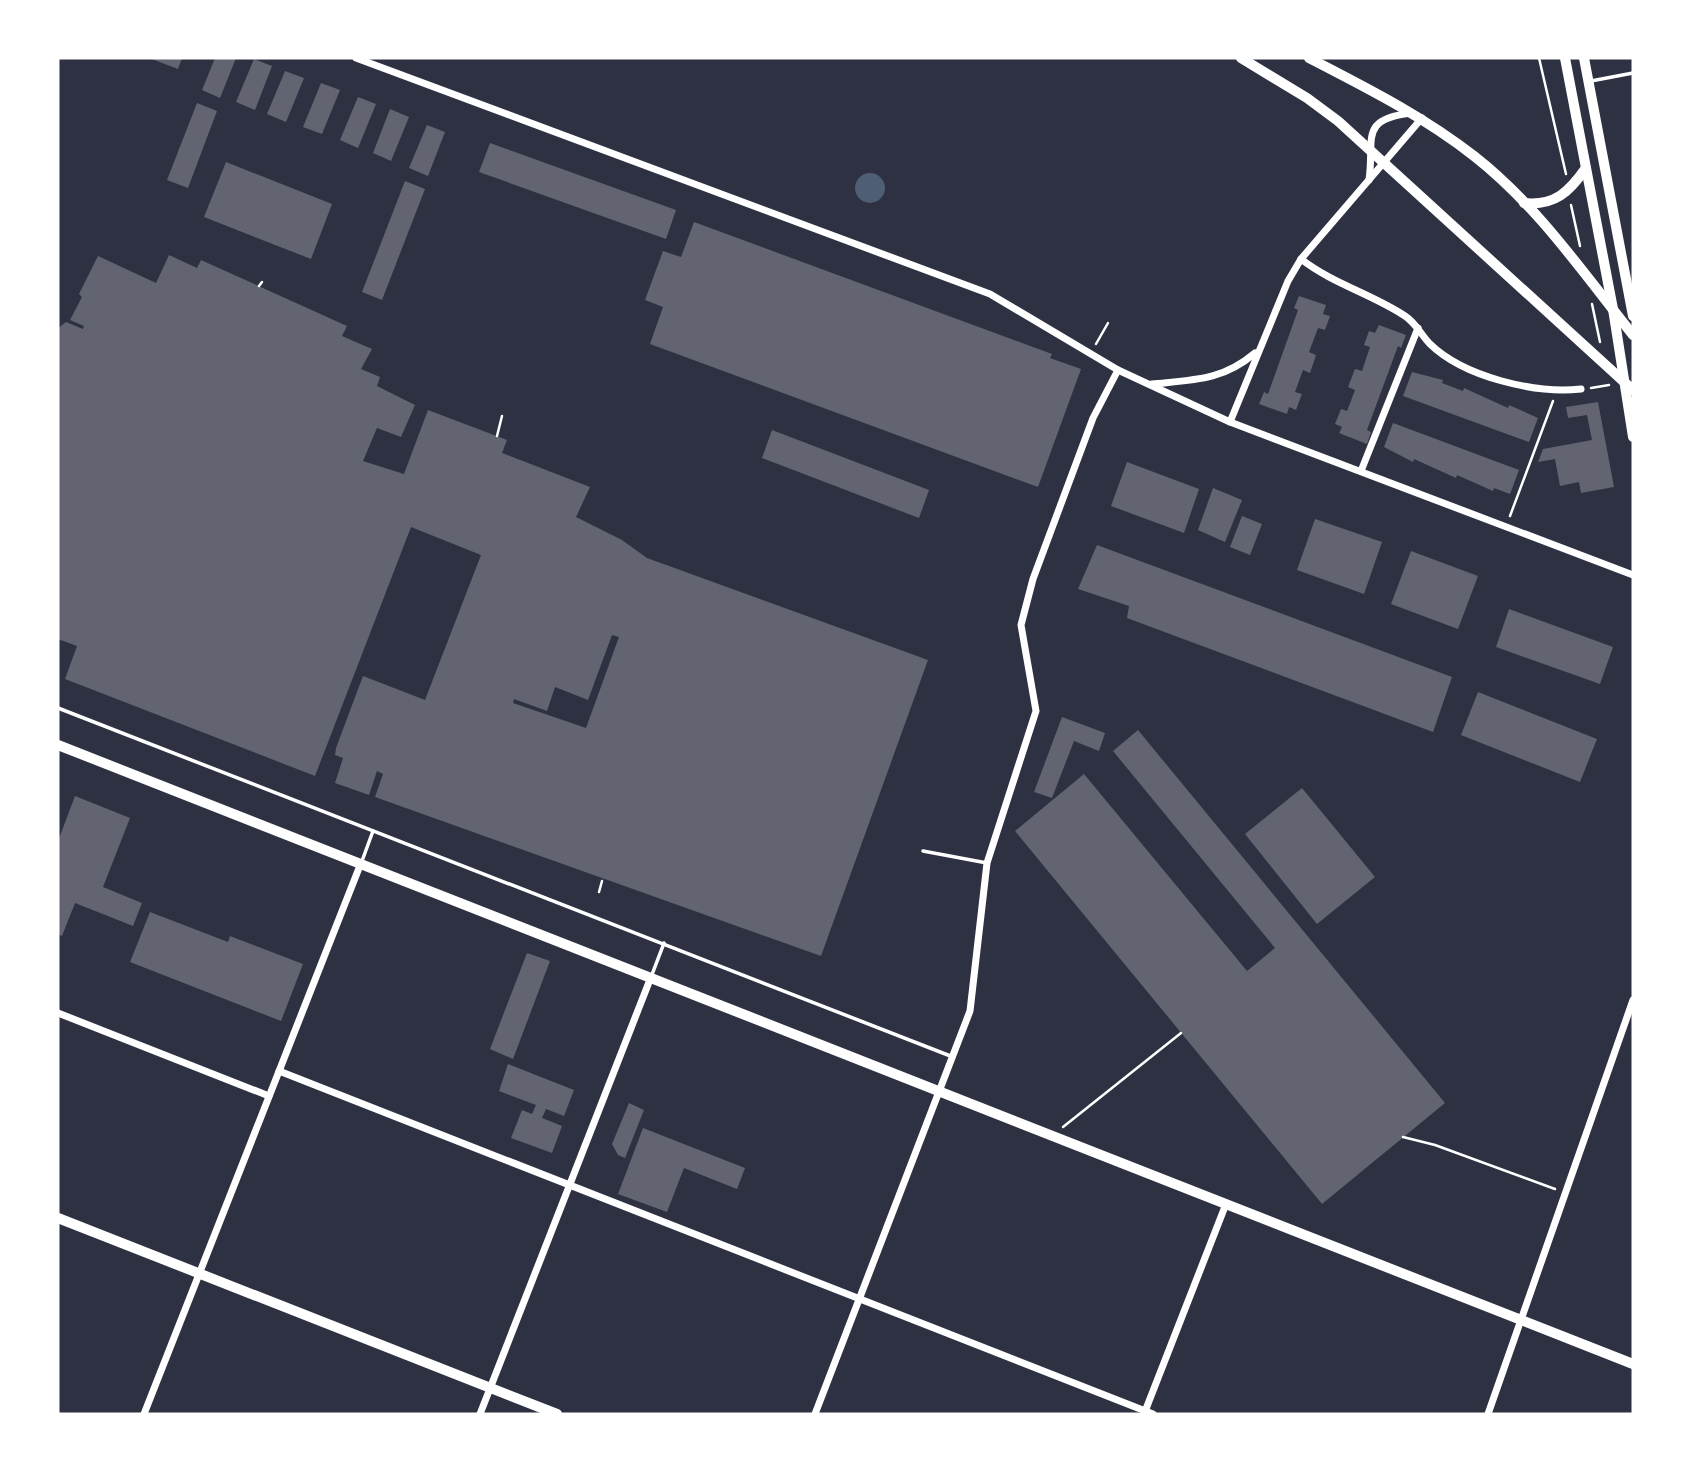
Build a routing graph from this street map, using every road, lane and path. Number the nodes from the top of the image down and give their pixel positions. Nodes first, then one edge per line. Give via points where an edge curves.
1 (356, 58) edge
2 (1241, 58) edge
3 (1309, 58) edge
4 (1539, 58) edge
5 (1564, 58) edge
6 (1584, 58) edge
7 (1633, 73) edge
8 (1588, 81) junction
9 (1418, 115) junction
10 (1370, 148) junction
11 (1384, 162) junction
12 (1586, 168) junction
13 (1567, 180) dead end
14 (1369, 181) junction
15 (1570, 201) dead end
16 (1524, 203) junction
17 (1583, 255) dead end
18 (1301, 259) junction
19 (262, 282) dead end
20 (260, 286) dead end
21 (1592, 303) dead end
22 (1613, 309) junction
23 (1633, 316) edge
24 (1108, 323) dead end
25 (1418, 328) junction
26 (1633, 335) edge
27 (1600, 342) dead end
28 (1258, 351) junction
29 (1090, 353) junction
30 (1118, 370) junction
31 (1152, 384) junction
32 (1630, 387) edge
33 (1581, 389) joint
34 (1557, 392) junction
35 (502, 416) dead end
36 (1230, 422) junction
37 (497, 436) dead end
38 (1633, 437) edge
39 (1360, 471) junction
40 (1507, 526) junction
41 (1633, 575) edge
42 (58, 708) edge
43 (58, 746) edge
44 (373, 831) junction
45 (923, 851) dead end
46 (361, 863) junction
47 (987, 863) junction
48 (603, 881) dead end
49 (599, 892) dead end
50 (664, 943) junction
51 (651, 977) junction
52 (1633, 1000) edge
53 (58, 1013) edge
54 (1181, 1033) dead end
55 (954, 1057) junction
56 (279, 1071) junction
57 (941, 1091) junction
58 (270, 1096) junction
59 (1052, 1135) junction
60 (1403, 1138) dead end
61 (569, 1185) junction
62 (1566, 1192) junction
63 (1226, 1204) junction
64 (58, 1218) edge
65 (200, 1274) junction
66 (859, 1299) junction
67 (1521, 1320) junction
68 (1633, 1364) edge
69 (490, 1388) junction
70 (1144, 1413) edge
71 (144, 1414) edge
72 (480, 1414) edge
73 (557, 1414) edge
74 (815, 1414) edge
75 (1153, 1414) edge
76 (1488, 1414) edge

1 - 29 street via 990,294
2 - 10 main road via 1307,98
3 - 9 main road
4 - 13 path
5 - 12 main road
6 - 8 main road
7 - 8 lane
8 - 23 main road
9 - 10 street via 1379,120 1372,129
9 - 11 street
9 - 16 main road via 1476,157
10 - 11 main road
10 - 14 street
11 - 14 street
11 - 32 main road
12 - 16 main road via 1558,199
12 - 22 main road
14 - 18 street
15 - 17 path
16 - 22 main road
18 - 25 street via 1320,274 1407,317
18 - 28 street
19 - 20 path
21 - 27 path
22 - 26 main road
22 - 32 main road
24 - 29 path
25 - 34 street via 1430,344 1469,368 1499,380
25 - 39 street
28 - 31 street via 1236,369 1204,379
28 - 36 street
29 - 30 street
30 - 31 street
30 - 47 street via 1093,418 1033,579 1021,625 1036,710
31 - 36 street
32 - 33 path
32 - 38 main road
33 - 34 street
34 - 40 path
35 - 37 path
36 - 39 street
39 - 40 street
40 - 41 street
42 - 44 lane
43 - 46 main road
44 - 46 lane
44 - 50 lane
45 - 47 lane
46 - 51 main road
46 - 56 street
47 - 55 street via 970,1011
48 - 49 path
50 - 51 lane
50 - 55 lane
51 - 57 main road
51 - 61 street
52 - 62 street
53 - 58 street
54 - 59 path
55 - 57 street
56 - 58 street
56 - 61 street
57 - 59 main road
57 - 66 street
58 - 65 street
59 - 63 main road
60 - 62 path
61 - 66 street
61 - 69 street
62 - 67 street
63 - 67 main road
63 - 70 street
64 - 65 main road
65 - 69 main road
65 - 71 street
66 - 70 street
66 - 74 street
67 - 68 main road
67 - 76 street
69 - 72 street
69 - 73 main road
70 - 75 street

